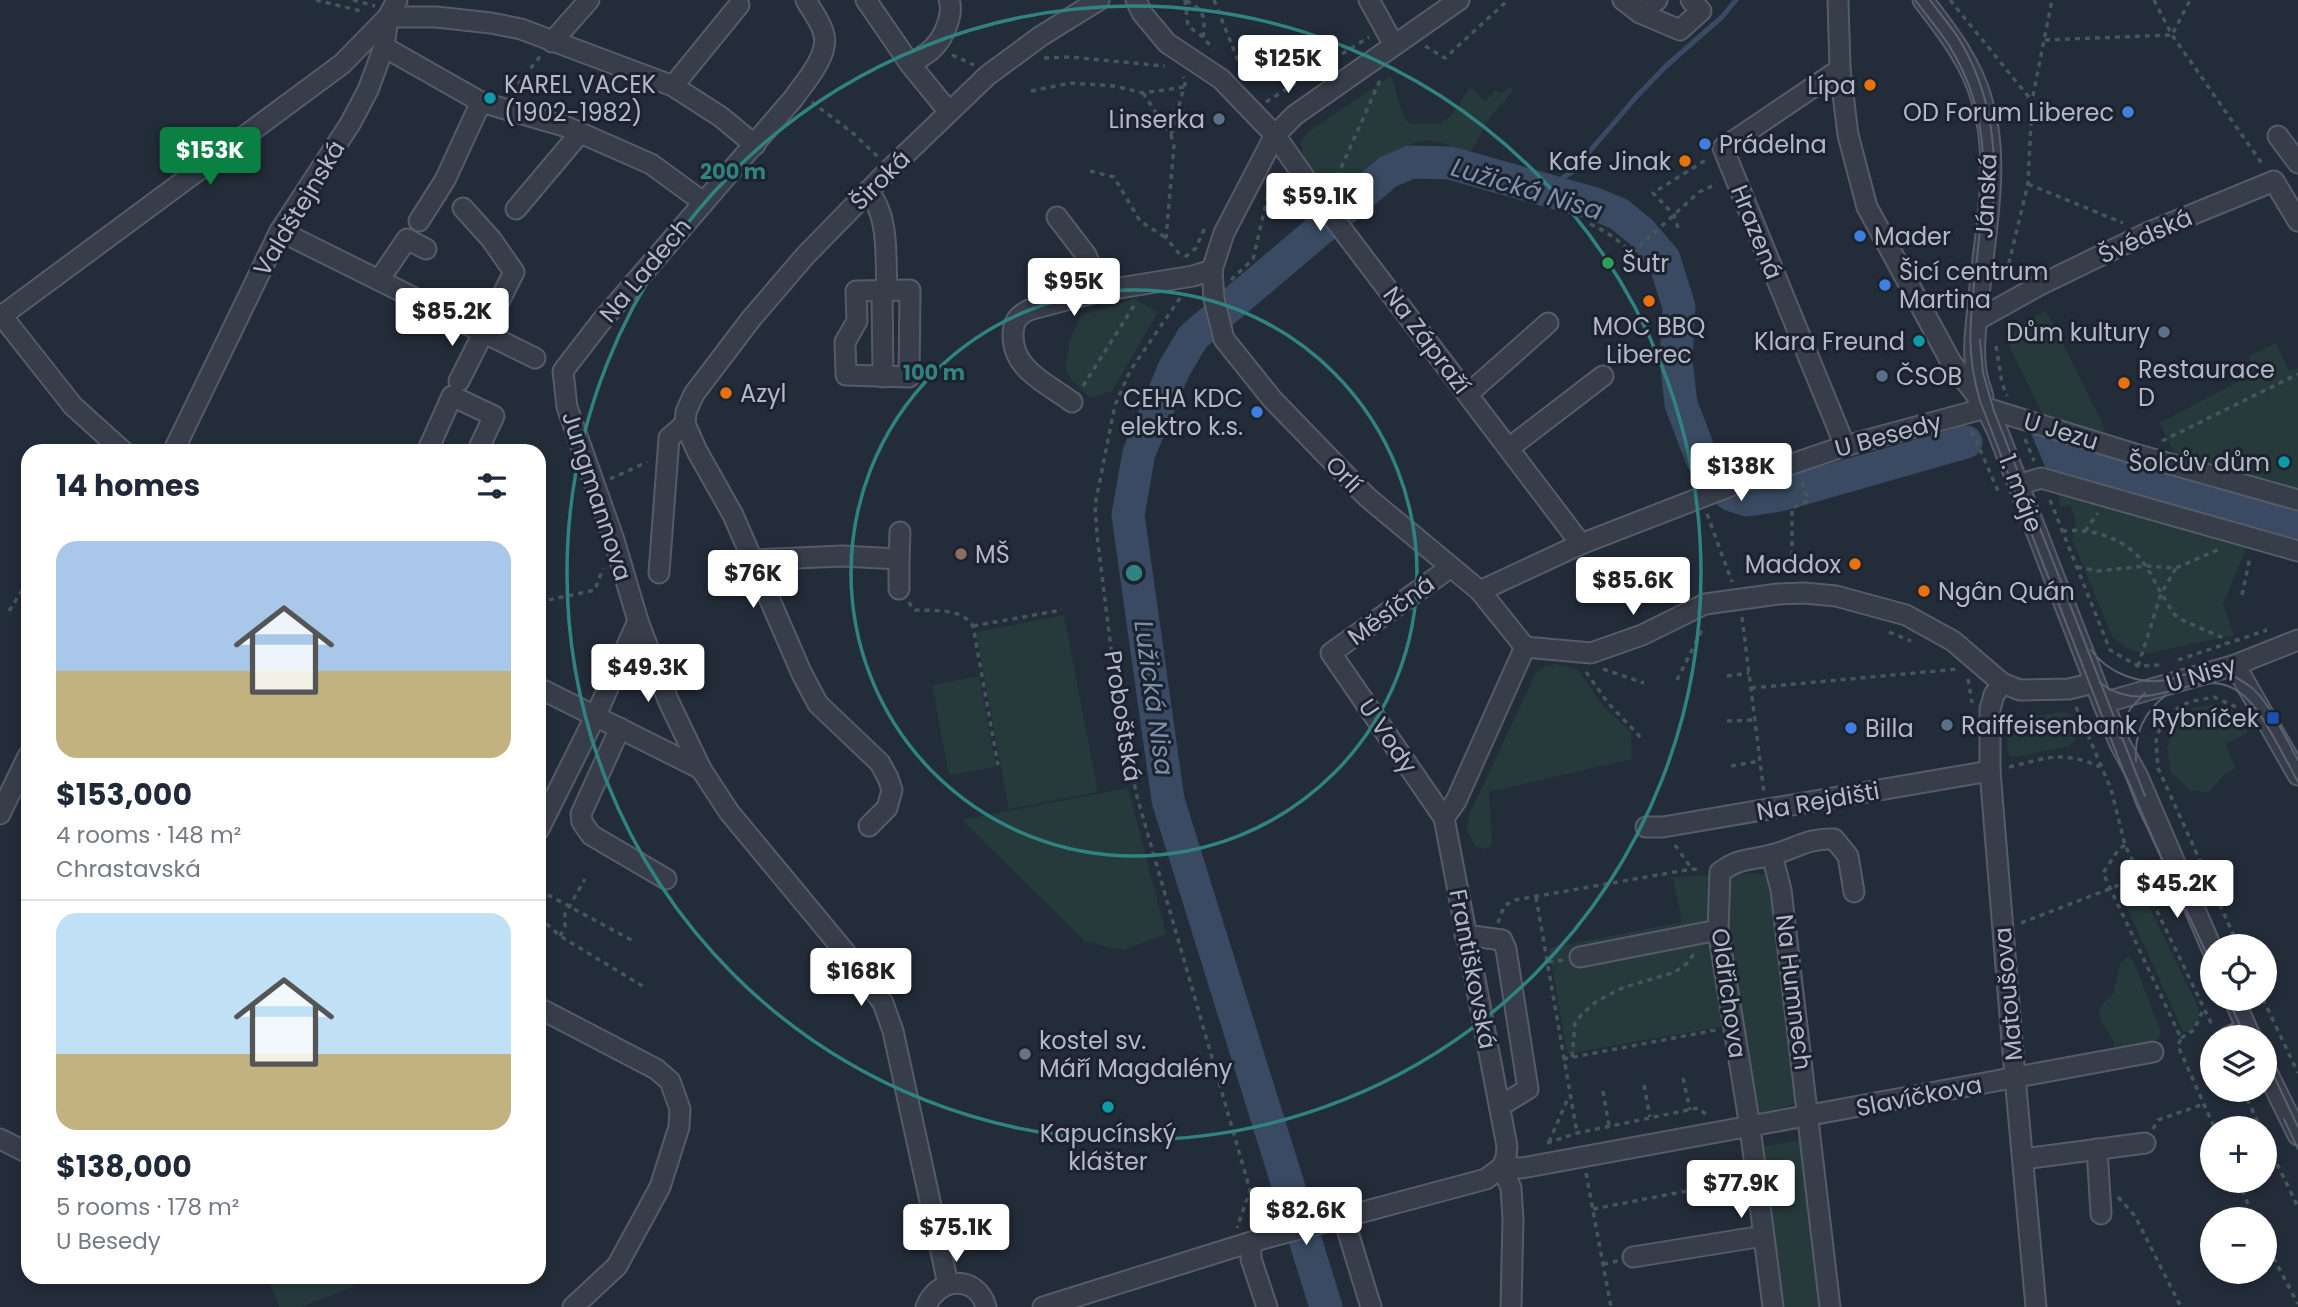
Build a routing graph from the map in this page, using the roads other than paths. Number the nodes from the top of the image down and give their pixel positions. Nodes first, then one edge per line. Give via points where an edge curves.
1 (589, 0) edge
2 (806, 0) edge
3 (866, 0) edge
4 (948, 0) edge
5 (1098, 0) edge
6 (1136, 0) edge
7 (1369, 0) edge
8 (1460, 0) edge
9 (1623, 0) edge
10 (1657, 0) edge
11 (1691, 0) edge
12 (1838, 0) edge
13 (1923, 0) edge
14 (739, 5) dead end
15 (383, 9) edge
16 (1640, 13) junction
17 (552, 42) junction
18 (1394, 45) junction
19 (383, 47) junction
20 (911, 64) junction
21 (1840, 69) junction
22 (673, 86) junction
23 (490, 105) junction
24 (949, 112) junction
25 (580, 133) junction
26 (1275, 135) junction
27 (2278, 136) dead end
28 (755, 145) junction
29 (2298, 163) edge
30 (868, 191) junction
31 (703, 202) junction
32 (463, 208) dead end
33 (516, 209) dead end
34 (1057, 216) dead end
35 (2298, 221) edge
36 (419, 222) dead end
37 (280, 231) junction
38 (425, 249) dead end
39 (1212, 270) junction
40 (379, 281) junction
41 (884, 289) junction
42 (1101, 291) junction
43 (1, 317) edge
44 (1977, 320) junction
45 (857, 321) junction
46 (882, 321) junction
47 (909, 321) junction
48 (1548, 323) dead end
49 (482, 332) junction
50 (536, 358) dead end
51 (563, 371) joint
52 (1603, 376) dead end
53 (883, 377) junction
54 (459, 382) dead end
55 (1468, 394) junction
56 (1072, 402) road end
57 (1986, 408) junction
58 (685, 424) junction
59 (115, 444) edge
60 (177, 444) edge
61 (430, 444) edge
62 (481, 444) edge
63 (1845, 446) junction
64 (1509, 448) junction
65 (2018, 485) junction
66 (2298, 500) edge
67 (900, 531) dead end
68 (1581, 544) junction
69 (2298, 551) edge
70 (899, 559) junction
71 (753, 560) junction
72 (1451, 566) junction
73 (659, 573) dead end
74 (899, 589) road end
75 (1480, 591) junction
76 (638, 621) junction
77 (2298, 640) edge
78 (1525, 647) junction
79 (1331, 653) joint
80 (2235, 665) junction
81 (2094, 682) junction
82 (2002, 683) junction
83 (546, 691) edge
84 (2102, 703) junction
85 (596, 715) junction
86 (620, 728) junction
87 (701, 769) junction
88 (1990, 771) junction
89 (21, 774) edge
90 (2298, 775) edge
91 (0, 814) edge
92 (546, 815) edge
93 (1444, 818) junction
94 (869, 826) dead end
95 (1654, 827) road end
96 (1772, 855) junction
97 (666, 879) dead end
98 (1854, 892) dead end
99 (1712, 931) junction
100 (2206, 934) edge
101 (1465, 935) junction
102 (1580, 957) dead end
103 (546, 1012) edge
104 (2153, 1052) dead end
105 (2015, 1077) junction
106 (2277, 1092) edge
107 (1500, 1106) junction
108 (1809, 1116) junction
109 (1750, 1127) junction
110 (2298, 1135) edge
111 (0, 1139) edge
112 (2145, 1143) dead end
113 (2097, 1149) junction
114 (21, 1150) edge
115 (2023, 1158) junction
116 (1502, 1167) junction
117 (2101, 1214) dead end
118 (1343, 1216) junction
119 (1763, 1236) junction
120 (1244, 1245) junction
121 (1633, 1257) dead end
122 (948, 1284) junction
123 (573, 1307) edge
124 (926, 1307) edge
125 (986, 1307) edge
126 (1043, 1307) edge
127 (1267, 1307) edge
128 (1371, 1307) edge
129 (1511, 1307) edge
130 (1773, 1307) edge
131 (1830, 1307) edge
132 (2036, 1307) edge

1 - 17 street
2 - 28 street, Na Ladech via 824,35 824,51 799,91
3 - 20 street
4 - 20 street via 946,27 934,48
5 - 24 street, Široká via 988,75
6 - 26 street, Na Zápraží via 1167,43 1221,79
7 - 18 street
8 - 18 street
9 - 16 street
10 - 16 street
11 - 16 street via 1701,11 1680,30
12 - 21 street, 1. máje
13 - 44 street, Jánská via 1968,66 1982,100 1991,168
14 - 22 street
15 - 17 street via 491,23
15 - 19 street, Valdštejnská
15 - 43 street via 342,64
17 - 22 street
18 - 26 street via 1295,115
19 - 23 street
19 - 37 street, Valdštejnská via 368,90 349,124
20 - 24 street
21 - 57 street, 1. máje via 1848,135 1867,207 1951,362
21 - 63 street, Hrazená via 1723,148
22 - 28 street
23 - 25 street
23 - 36 street
24 - 30 street, Široká
25 - 31 street via 651,164
25 - 33 street
26 - 39 street via 1224,233
26 - 55 street, Na Zápraží
27 - 29 street
28 - 31 street, Na Ladech
30 - 41 street via 882,213
30 - 58 street, Široká via 751,319 694,394
31 - 51 street, Na Ladech
32 - 49 street via 514,272
34 - 42 street via 1086,255
35 - 44 street, Švédská via 2274,181 2147,233
37 - 40 street
37 - 60 street, Valdštejnská
38 - 40 street via 407,239
39 - 42 street
39 - 72 street, Orlí via 1220,292 1224,339 1272,399 1367,497
40 - 49 street
41 - 45 street via 856,291
41 - 46 street
41 - 47 street via 910,289
42 - 56 street via 1029,310 1014,323 1015,354 1025,369
43 - 59 street via 73,406
44 - 57 street, Jánská via 1976,371
45 - 46 street
45 - 53 street via 845,342 846,375
46 - 47 street
46 - 53 street
47 - 53 street via 909,377
48 - 55 street
49 - 50 street
49 - 54 street
51 - 76 street, Jungmannova via 566,407
52 - 64 street
55 - 64 street, Na Zápraží
57 - 63 street, U Besedy
57 - 65 street, 1. máje
57 - 66 street, U Jezu via 2019,425
58 - 71 street
58 - 73 street via 669,438
61 - 62 street via 452,397 494,416
63 - 68 street, U Besedy
64 - 68 street, Na Zápraží
65 - 69 street via 2041,478
65 - 81 street, 1. máje
67 - 70 street
68 - 75 street, U Besedy
70 - 71 street
70 - 74 street
71 - 94 street via 818,704 880,763 888,778 892,790 887,808
72 - 75 street, Orlí
72 - 79 street, Měsíčná
75 - 78 street, Orlí
76 - 85 street
76 - 87 street, Jungmannova
77 - 80 street, U Nisy
78 - 82 street via 1591,653 1642,635 1705,604 1739,606 1804,593 1836,596 1906,615 1942,634
78 - 93 street via 1456,801
79 - 93 street, U Vody
80 - 84 street, U Nisy
80 - 90 street
81 - 82 street via 2037,692
81 - 84 street, 1. máje
82 - 88 street, Matoušova via 1990,709
83 - 85 street
84 - 100 street, 1. máje
85 - 86 street
85 - 92 street
86 - 87 street
86 - 97 street via 581,814 582,822 591,835
87 - 122 street, Jungmannova via 729,812 883,1003
88 - 95 street, Na Rejdišti
88 - 105 street, Matoušova
89 - 91 street
93 - 101 street, Františkovská
96 - 98 street via 1815,838 1834,839 1848,856
96 - 99 street, Oldřichova via 1736,860 1720,872
96 - 108 street, Na Humnech via 1781,890
99 - 102 street
99 - 109 street, Oldřichova
101 - 107 street, Františkovská
101 - 107 street via 1502,940 1506,948 1528,1089
103 - 123 street via 656,1069 670,1081 680,1109 679,1127 660,1187 617,1266
104 - 105 street, Slavíčkova
105 - 108 street, Slavíčkova
105 - 115 street, Matoušova
106 - 110 street
107 - 116 street, Františkovská via 1507,1146
108 - 109 street
108 - 131 street
109 - 116 street via 1522,1168
109 - 119 street, Oldřichova
111 - 114 street
112 - 113 street
113 - 115 street
113 - 117 street
115 - 132 street, Matoušova
116 - 118 street via 1486,1180
116 - 129 street, Františkovská via 1511,1188 1513,1219
118 - 120 street
118 - 128 street
119 - 121 street
119 - 130 street, Oldřichova
120 - 126 street
120 - 127 street
122 - 124 street via 931,1296
122 - 125 street via 963,1284 976,1291

